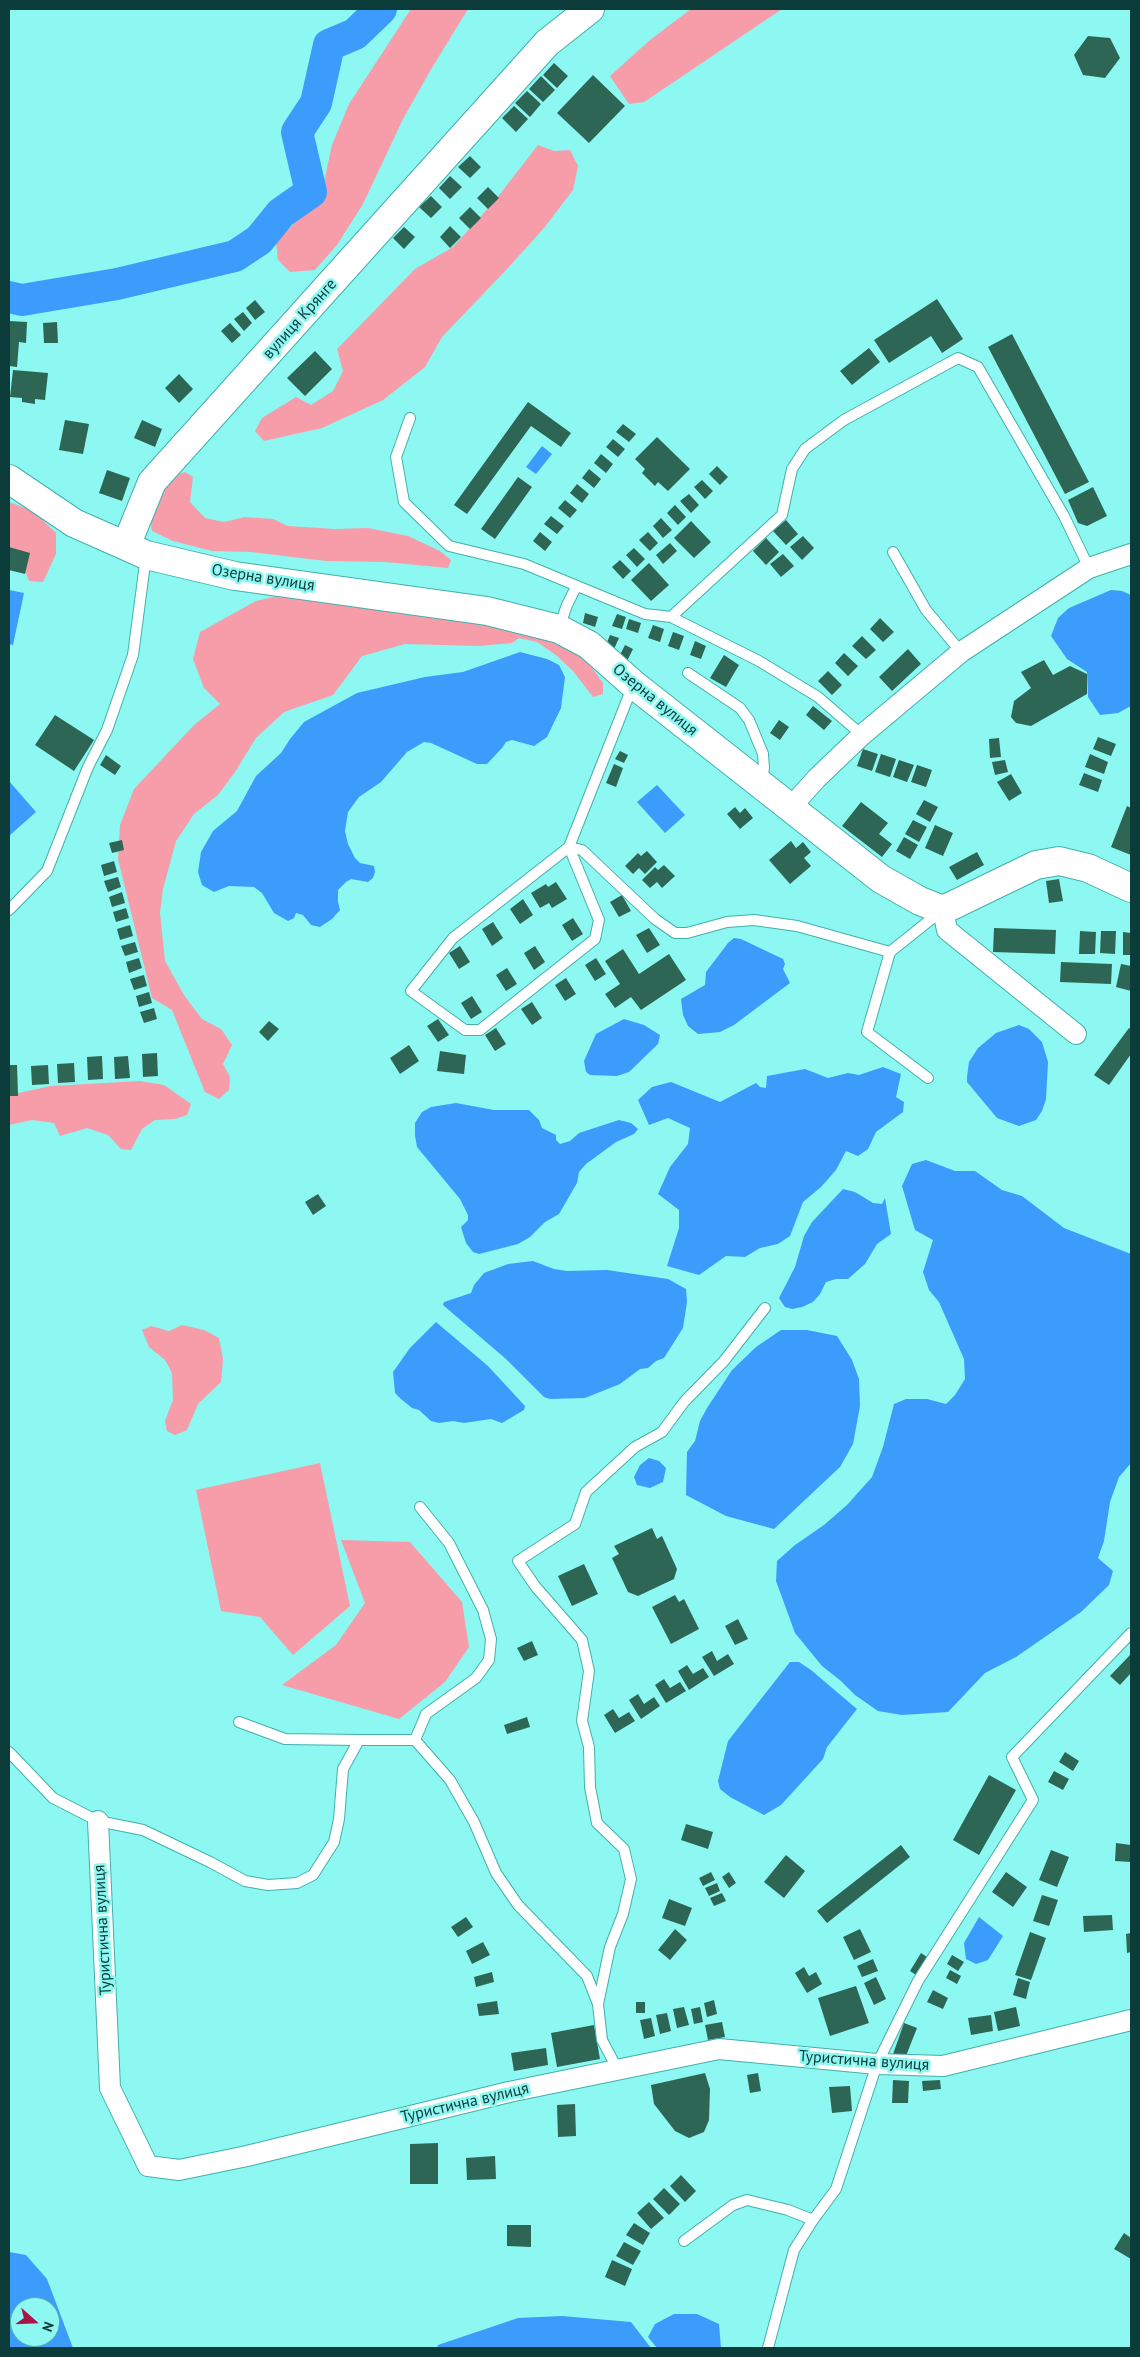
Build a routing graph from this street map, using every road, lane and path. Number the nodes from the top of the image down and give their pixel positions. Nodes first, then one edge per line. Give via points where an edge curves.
1 (590, 9) edge
2 (410, 418) dead end
3 (9, 478) edge
4 (136, 550) junction
5 (893, 552) dead end
6 (1131, 554) edge
7 (1089, 568) junction
8 (576, 588) junction
9 (671, 617) junction
10 (559, 629) junction
11 (961, 652) junction
12 (688, 673) dead end
13 (633, 684) junction
14 (862, 736) junction
15 (761, 785) junction
16 (790, 808) junction
17 (569, 847) junction
18 (1131, 888) edge
19 (9, 910) edge
20 (942, 910) junction
21 (890, 952) junction
22 (1076, 1034) dead end
23 (928, 1078) dead end
24 (765, 1308) dead end
25 (420, 1507) dead end
26 (1131, 1633) edge
27 (239, 1722) dead end
28 (359, 1740) junction
29 (415, 1740) junction
30 (9, 1752) edge
31 (98, 1821) junction
32 (598, 2004) junction
33 (1131, 2020) edge
34 (876, 2064) junction
35 (618, 2070) junction
36 (812, 2220) junction
37 (684, 2241) dead end
38 (768, 2348) edge

1 - 4 street, вулиця Крянге via 547,43 152,482
2 - 8 lane via 396,458 404,502 426,526 449,546 524,564
3 - 4 street via 74,523
4 - 10 street, Озерна вулиця via 235,576 487,611
4 - 19 lane via 132,655 107,730 88,767 46,871
5 - 11 lane via 926,610
6 - 7 street
7 - 9 lane via 1064,516 978,367 958,358 844,420 806,449 792,468 782,515
7 - 11 street
8 - 9 lane via 645,614
8 - 10 lane
9 - 14 lane via 759,661 818,697
10 - 13 street, Озерна вулиця via 588,645
11 - 14 street
12 - 15 lane via 740,708 749,720 763,754
13 - 15 street, Озерна вулиця
13 - 17 lane
14 - 16 street
15 - 16 street, Озерна вулиця
16 - 20 street, Озерна вулиця via 881,879
17 - 17 lane via 599,920 595,939 480,1030 465,1030 411,991 453,938
17 - 21 lane via 582,850 655,919 675,933 687,934 727,922 754,920 797,926
18 - 20 street via 1088,868 1059,861 1036,865
20 - 21 lane
20 - 22 street via 947,930
21 - 23 lane via 866,1032
24 - 32 lane via 662,1432 635,1447 586,1492 575,1524 518,1560 535,1586 582,1640 589,1671 582,1721 590,1747 590,1787 597,1823 624,1849 632,1879 624,1914 610,1946
25 - 29 lane via 449,1543 484,1610 491,1638 489,1660 476,1678 426,1714
26 - 34 lane via 1012,1757 1033,1800 918,1981
27 - 28 lane via 285,1739
28 - 29 lane
28 - 31 lane via 343,1769 334,1842 313,1875 297,1883 268,1885 244,1881 143,1830
29 - 32 lane via 450,1780 474,1822 496,1873 518,1905 587,1976
30 - 31 lane via 53,1798
31 - 35 street, Туристична вулиця via 110,2088 148,2166 179,2170 199,2166 509,2092
32 - 35 lane via 602,2040
33 - 34 street, Туристична вулиця via 944,2066
34 - 35 street, Туристична вулиця via 719,2049
34 - 36 lane via 836,2189
36 - 37 lane via 747,2200 733,2206
36 - 38 lane via 794,2250

